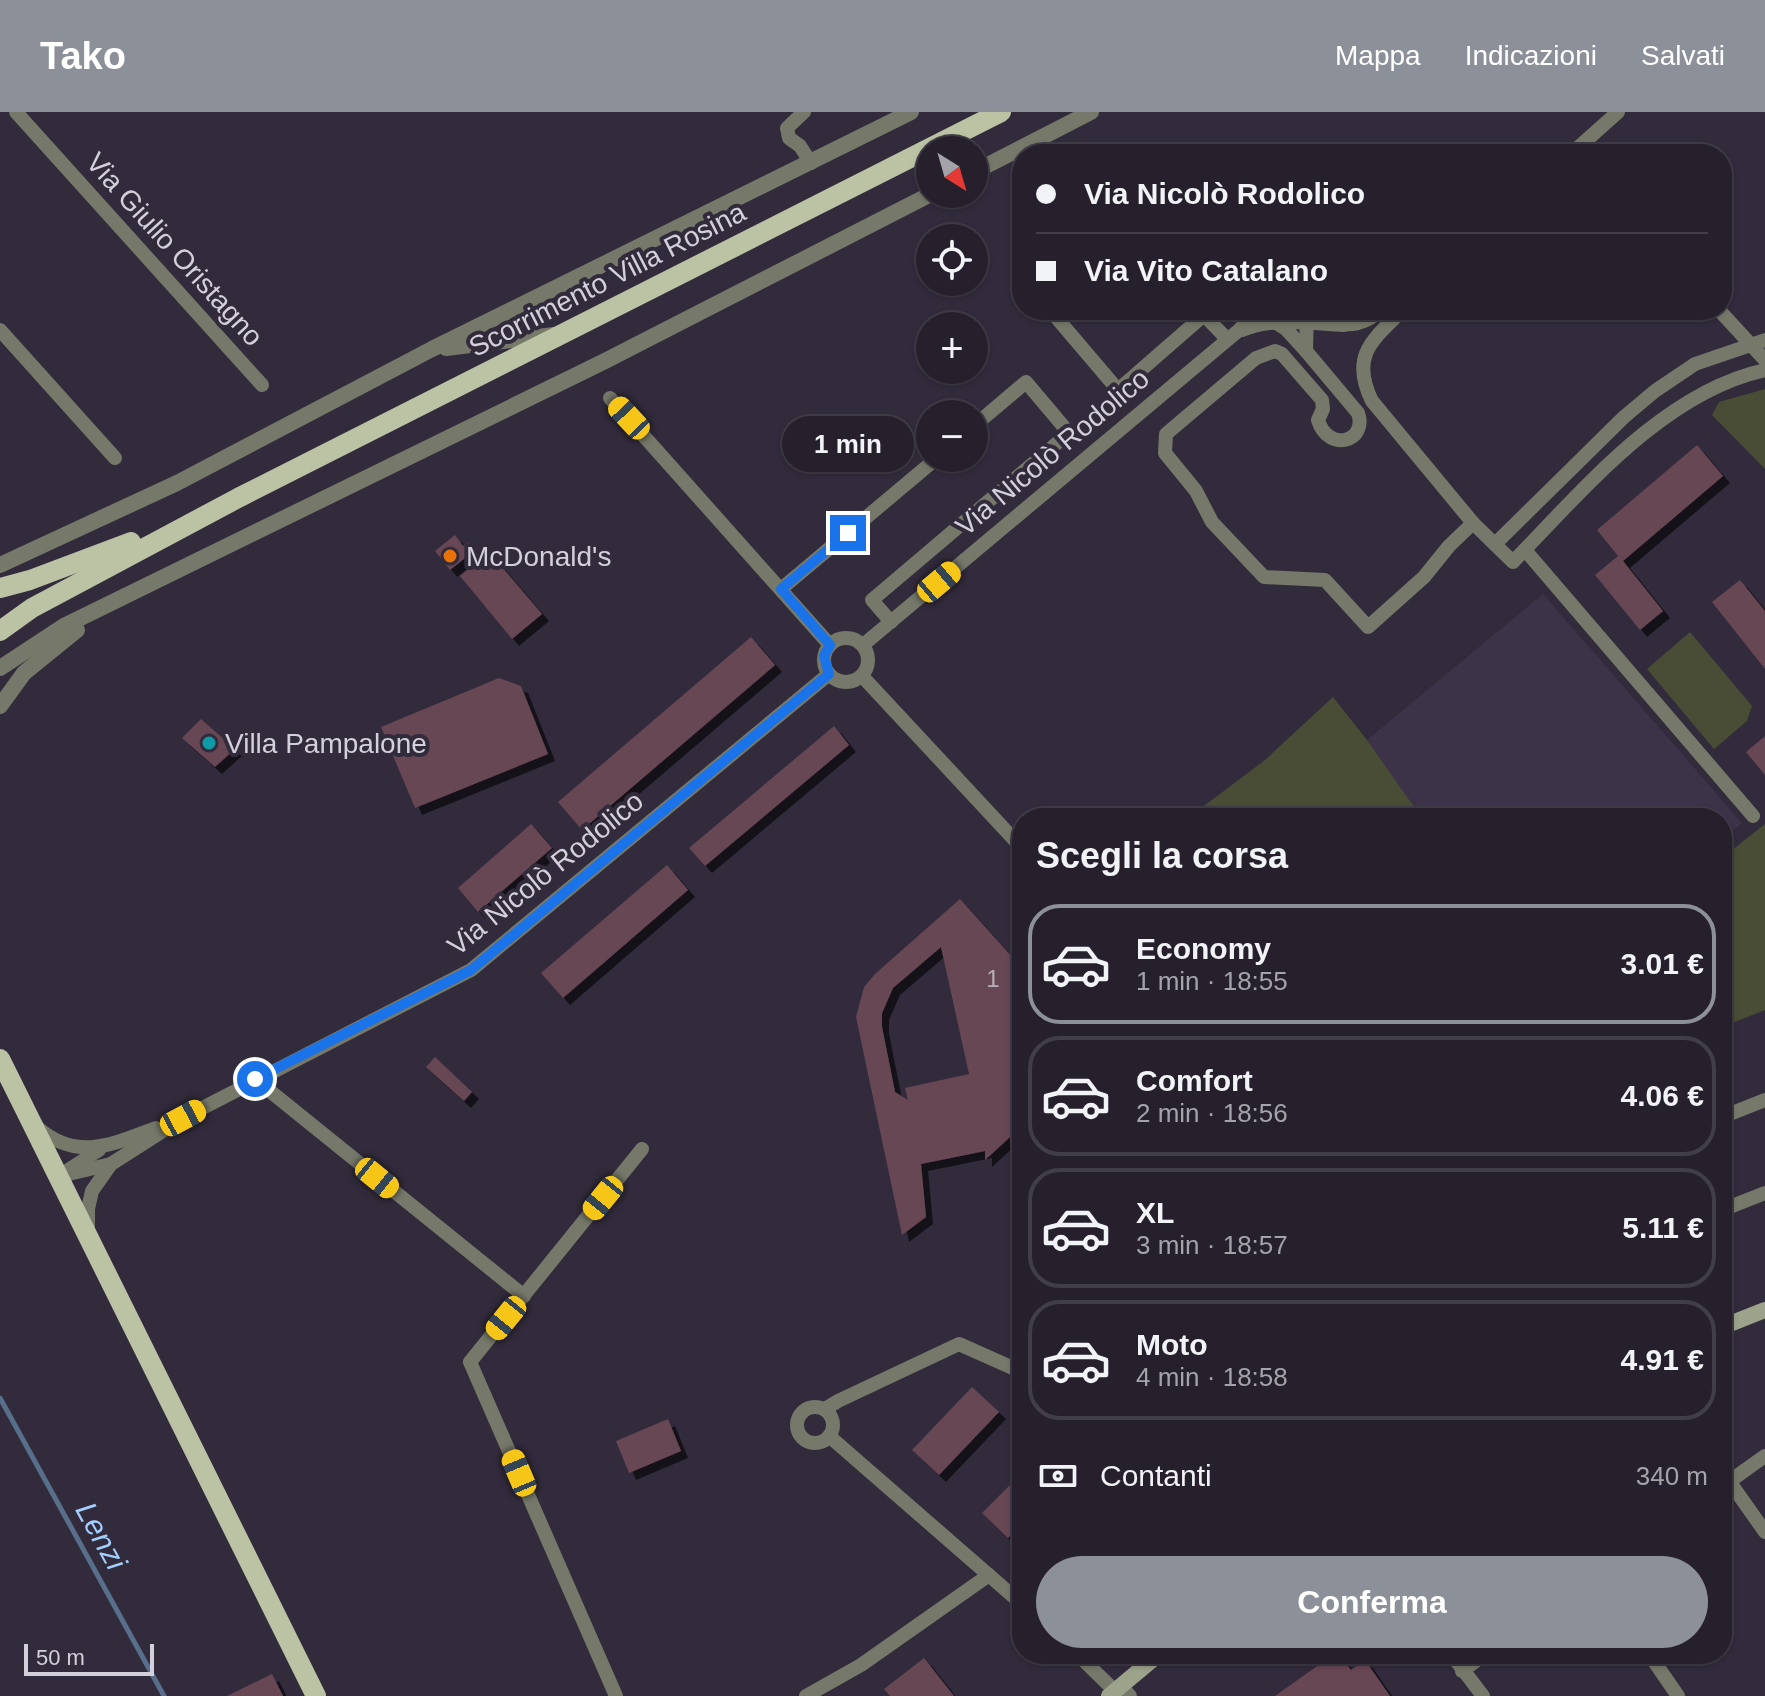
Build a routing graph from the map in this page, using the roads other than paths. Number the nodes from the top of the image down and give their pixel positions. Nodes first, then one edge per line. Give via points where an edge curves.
1 (16, 112) edge
2 (804, 112) edge
3 (911, 112) edge
4 (1001, 112) edge
5 (1091, 112) edge
6 (1618, 112) edge
7 (1029, 144) edge
8 (1584, 144) edge
9 (1012, 153) edge
10 (811, 163) junction
11 (988, 165) edge
12 (916, 202) edge
13 (1058, 320) edge
14 (1198, 320) edge
15 (1211, 320) edge
16 (1248, 320) edge
17 (1285, 320) edge
18 (1307, 320) edge
19 (1323, 320) edge
20 (1329, 320) edge
21 (1366, 320) edge
22 (1377, 320) edge
23 (1393, 320) edge
24 (1731, 320) edge
25 (1274, 322) junction
26 (1344, 325) junction
27 (0, 330) edge
28 (560, 334) junction
29 (1232, 335) junction
30 (1370, 342) junction
31 (1758, 342) edge
32 (432, 349) junction
33 (1306, 351) junction
34 (1765, 360) edge
35 (1765, 370) edge
36 (262, 385) dead end
37 (610, 398) dead end
38 (988, 414) edge
39 (115, 458) dead end
40 (920, 472) edge
41 (238, 498) junction
42 (1473, 523) junction
43 (1495, 544) junction
44 (39, 548) junction
45 (1525, 550) junction
46 (0, 554) edge
47 (0, 565) edge
48 (0, 588) edge
49 (142, 588) junction
50 (781, 589) junction
51 (891, 622) junction
52 (0, 631) edge
53 (830, 645) junction
54 (863, 645) junction
55 (0, 668) edge
56 (829, 674) junction
57 (862, 676) junction
58 (0, 706) edge
59 (1753, 816) dead end
60 (1012, 837) edge
61 (0, 1059) edge
62 (255, 1079) junction
63 (1765, 1100) edge
64 (1732, 1113) edge
65 (183, 1118) junction
66 (32, 1123) junction
67 (104, 1147) junction
68 (642, 1149) dead end
69 (111, 1164) junction
70 (59, 1176) junction
71 (1765, 1193) edge
72 (1732, 1206) edge
73 (87, 1233) junction
74 (524, 1296) junction
75 (1765, 1310) edge
76 (1732, 1323) edge
77 (1012, 1368) edge
78 (825, 1409) junction
79 (829, 1436) junction
80 (1765, 1456) edge
81 (1732, 1475) edge
82 (1732, 1489) edge
83 (1765, 1532) edge
84 (989, 1575) junction
85 (1012, 1595) edge
86 (1088, 1664) edge
87 (1148, 1664) edge
88 (1457, 1664) edge
89 (1471, 1664) edge
90 (1656, 1664) edge
91 (1462, 1671) junction
92 (1119, 1692) edge
93 (316, 1696) edge
94 (616, 1696) edge
95 (806, 1696) edge
96 (1483, 1696) edge
97 (1678, 1696) edge

1 - 36 street, Via Giulio Oristagno
2 - 10 street via 787,128 789,138
3 - 10 street
4 - 28 main road, Scorrimento Villa Rosina
5 - 7 street
6 - 8 street
9 - 11 street
10 - 32 street
12 - 49 street
13 - 14 street via 1118,390
15 - 29 street
16 - 29 street, Via Nicolò Rodolico
17 - 25 street
18 - 33 street
19 - 26 street
20 - 26 street
21 - 26 street
22 - 30 street
23 - 30 street
24 - 31 street
25 - 29 street
25 - 33 street
27 - 39 street
28 - 32 street
28 - 41 main road, Scorrimento Villa Rosina
29 - 51 street, Via Nicolò Rodolico
30 - 42 street via 1362,371 1372,401
31 - 34 street
31 - 43 street via 1695,364 1655,391
32 - 44 street via 177,483
33 - 42 street via 1358,413 1359,428 1352,437 1330,439 1321,431 1322,400 1275,351 1256,358 1166,434 1164,442 1165,453 1196,491 1212,522 1264,577 1325,580 1368,627
35 - 45 street via 1741,375 1673,411 1614,460
37 - 50 street
38 - 51 street via 1026,382 1069,433 872,600
40 - 50 street
41 - 48 main road, Scorrimento Villa Rosina via 96,557
41 - 52 main road, Scorrimento Villa Rosina via 32,608
42 - 43 street
43 - 45 street via 1513,562
44 - 46 street
44 - 47 street
45 - 59 street
49 - 55 street via 64,626
49 - 58 street via 68,635 24,673
50 - 53 street
51 - 54 street, Via Nicolò Rodolico
53 - 54 street via 850,638
53 - 56 street via 824,656
54 - 57 street via 869,657
56 - 57 street via 849,682
56 - 62 street, Via Nicolò Rodolico via 471,970
57 - 60 street
61 - 66 main road
62 - 65 street, Via Nicolò Rodolico
62 - 74 street
63 - 64 street
65 - 67 street, Via Nicolò Rodolico
65 - 69 street, Via Nicolò Rodolico
66 - 67 street, Via Nicolò Rodolico via 61,1143
66 - 70 main road
67 - 70 street, Via Nicolò Rodolico
68 - 74 street
69 - 70 street, Via Nicolò Rodolico
69 - 73 street, Via Nicolò Rodolico via 92,1191
70 - 73 main road
71 - 72 street
73 - 93 main road
74 - 94 street via 470,1362
75 - 76 main road
77 - 78 street via 959,1344
78 - 79 street via 833,1419
78 - 79 street via 806,1408 797,1418 797,1430 811,1443
79 - 84 street
80 - 81 street
82 - 83 street
84 - 85 street
84 - 95 street via 861,1665
86 - 92 street
87 - 92 main road
88 - 91 street
89 - 91 street
90 - 97 street
91 - 96 street

